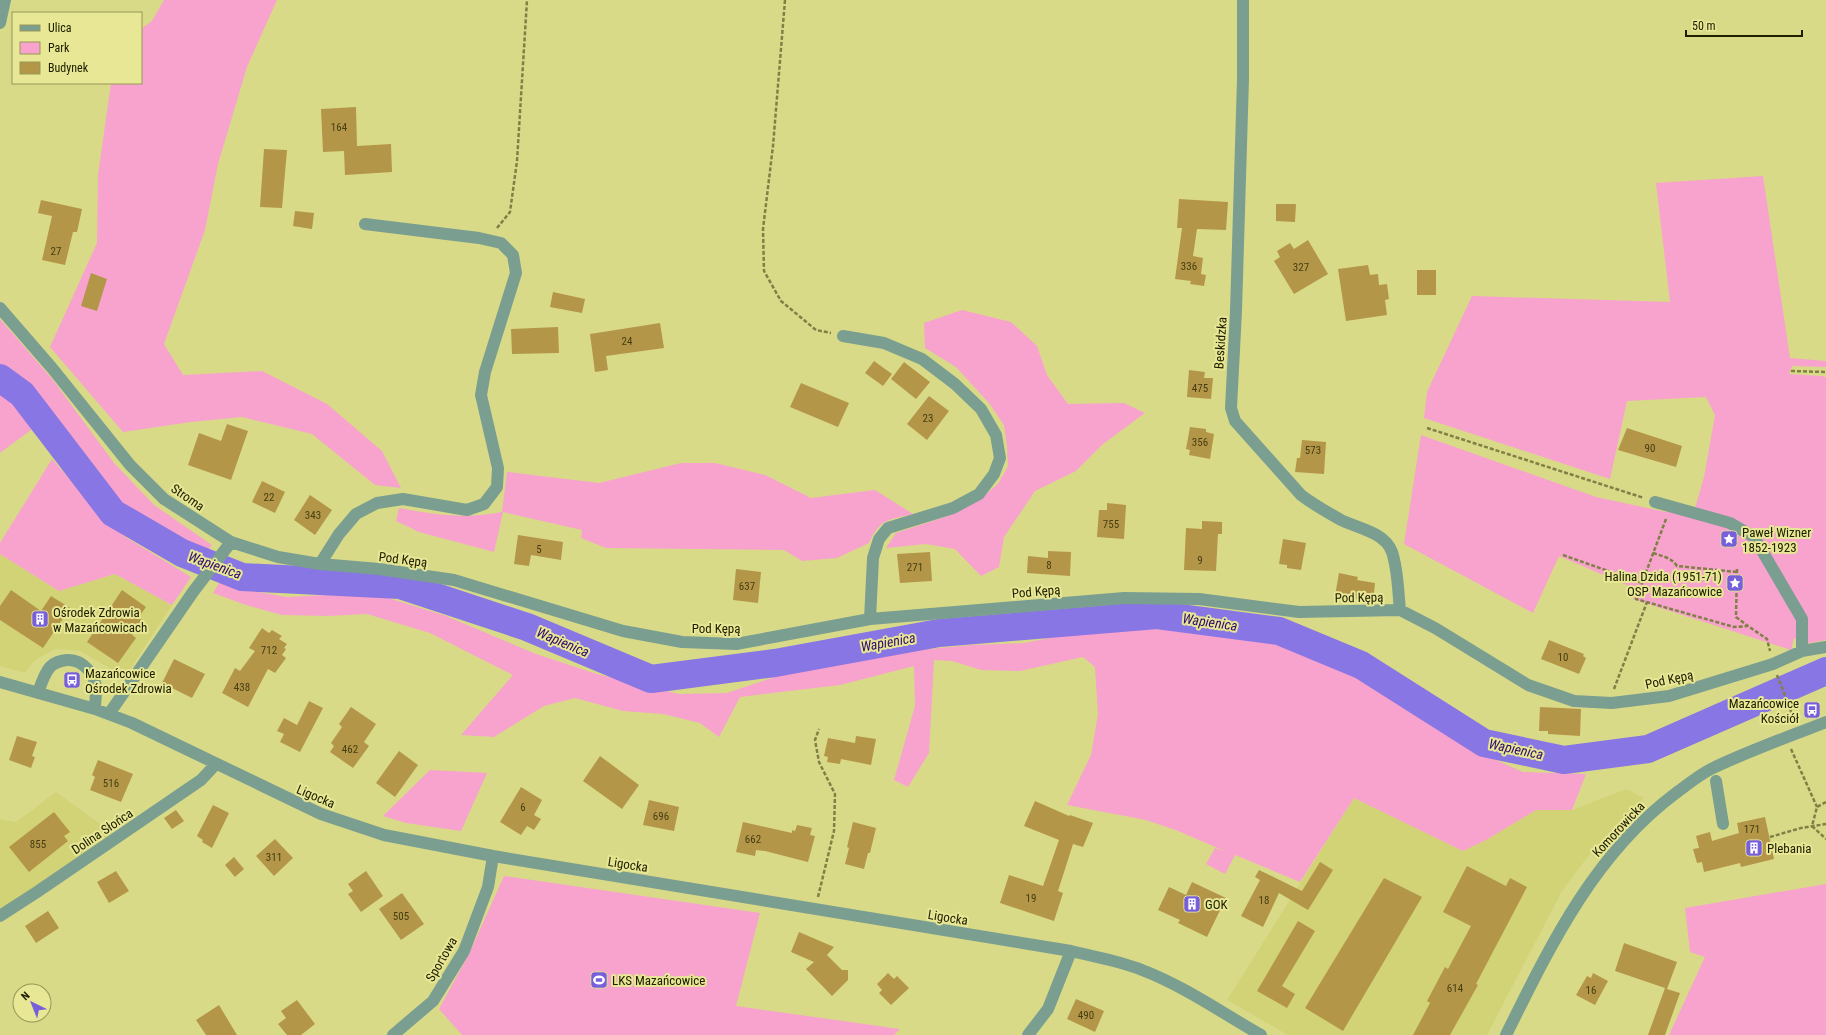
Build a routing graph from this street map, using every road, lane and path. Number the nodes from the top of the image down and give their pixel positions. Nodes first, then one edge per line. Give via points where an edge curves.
1 (6, 0) edge
2 (528, 0) edge
3 (785, 0) edge
4 (1243, 0) edge
5 (0, 23) edge
6 (365, 224) dead end
7 (479, 238) junction
8 (0, 308) edge
9 (843, 336) joint
10 (1791, 371) dead end
11 (1826, 372) edge
12 (1427, 428) dead end
13 (1655, 502) joint
14 (1666, 518) dead end
15 (231, 542) junction
16 (1653, 553) junction
17 (1563, 555) dead end
18 (320, 564) junction
19 (1642, 583) junction
20 (1647, 602) junction
21 (1400, 610) junction
22 (870, 619) junction
23 (1748, 626) junction
24 (1767, 639) dead end
25 (1826, 647) edge
26 (1802, 651) junction
27 (1773, 664) junction
28 (0, 682) edge
29 (38, 693) junction
30 (1609, 702) junction
31 (95, 709) junction
32 (1790, 710) dead end
33 (109, 714) junction
34 (1826, 722) edge
35 (819, 729) dead end
36 (1795, 754) dead end
37 (216, 764) junction
38 (1716, 781) dead end
39 (1826, 802) edge
40 (1818, 807) junction
41 (1723, 824) dead end
42 (1826, 824) edge
43 (1812, 826) junction
44 (1770, 837) dead end
45 (1826, 839) edge
46 (493, 856) junction
47 (815, 909) junction
48 (0, 916) edge
49 (1071, 952) junction
50 (393, 1035) edge
51 (1028, 1035) edge
52 (1260, 1035) edge
53 (1506, 1035) edge

1 - 5 street
2 - 7 path via 510,212 498,227
3 - 9 path via 763,229 764,270 781,301 816,330
4 - 21 street, Beskidzka via 1243,79 1231,408 1235,421 1301,495 1313,505 1382,539 1392,550
6 - 7 street
7 - 18 street via 501,243 513,255 516,273 485,372 481,395 498,468 497,487 484,504 467,510 403,499 377,503 356,514 339,534
8 - 15 street, Stroma via 144,480 164,499
9 - 22 street via 884,343 916,356 956,384 981,409 996,436 1000,458 994,474 979,494 953,508 888,528 879,539 873,558
10 - 11 path
12 - 13 path
13 - 26 street via 1730,523 1754,537 1802,619
14 - 16 path
15 - 18 street, Pod Kępą via 278,557
15 - 33 street via 193,592
16 - 19 path
16 - 23 path via 1665,557 1677,566 1737,570 1736,618
17 - 19 path
18 - 22 street, Pod Kępą via 379,569 454,580 623,631 682,642 736,644
19 - 20 path via 1636,599
20 - 23 path via 1734,627
20 - 30 path
21 - 22 street, Pod Kępą via 1299,612 1199,599 1124,598
21 - 30 street, Pod Kępą via 1528,685 1574,701
23 - 24 path
25 - 26 street, Pod Kępą
26 - 27 street, Pod Kępą
27 - 30 street, Pod Kępą via 1669,696
27 - 32 path
28 - 29 street, Ligocka
29 - 31 street, Ligocka
29 - 31 street via 45,674 57,661 78,661 90,671 95,686
31 - 33 street, Ligocka
33 - 37 street, Ligocka
34 - 53 street, Komorowicka via 1710,770 1662,804 1629,834 1600,869 1569,915
35 - 47 path via 815,740 819,762 834,794 834,830
36 - 40 path
37 - 46 street, Ligocka via 288,800 351,825 418,842
37 - 48 street, Dolina Słońca via 201,780
38 - 41 street
39 - 40 path
40 - 43 path
42 - 43 path
43 - 44 path
43 - 45 path
46 - 47 street, Ligocka
46 - 50 street, Sportowa via 488,887 464,951 433,1001
47 - 49 street, Ligocka
49 - 51 street via 1048,1009
49 - 52 street, Ligocka via 1108,959 1142,970 1173,984

